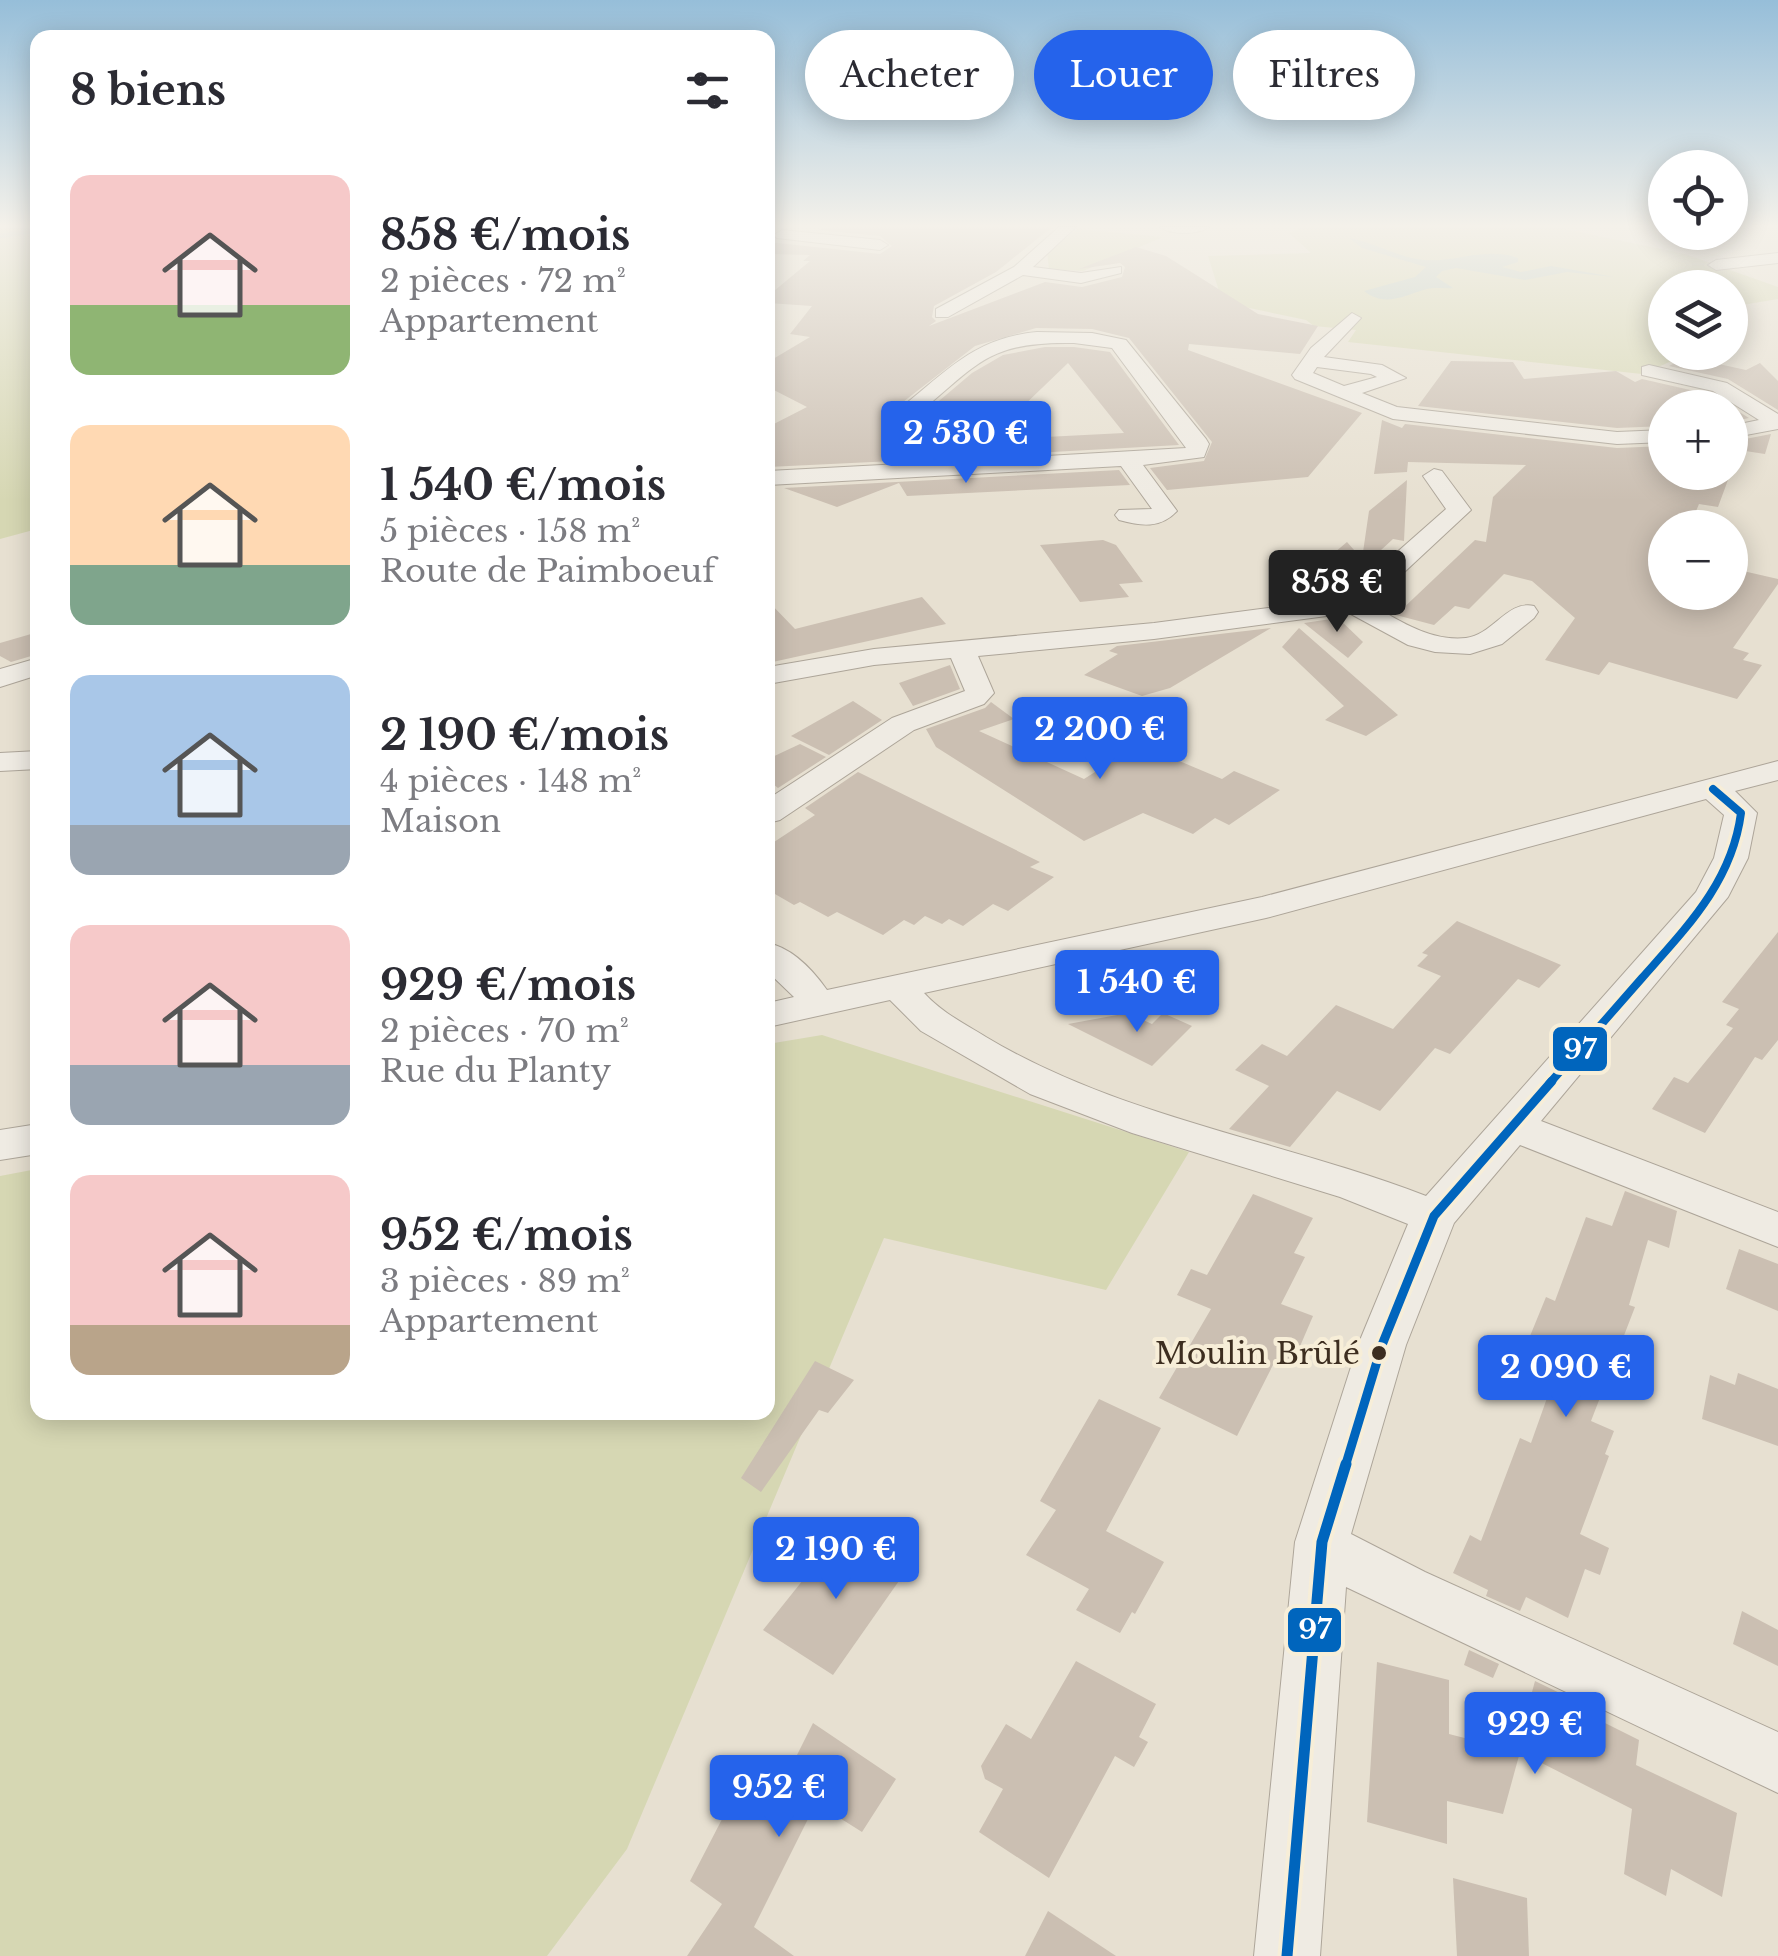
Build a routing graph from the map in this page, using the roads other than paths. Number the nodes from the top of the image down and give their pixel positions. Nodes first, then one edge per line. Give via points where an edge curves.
1 (1352, 318) dead end
2 (1312, 361) junction
3 (1650, 371) dead end
4 (1725, 390) edge
5 (1343, 392) junction
6 (1748, 405) edge
7 (1748, 429) edge
8 (1648, 437) edge
9 (1127, 460) junction
10 (934, 469) junction
11 (1434, 476) dead end
12 (775, 478) edge
13 (1127, 515) dead end
14 (1353, 605) junction
15 (1525, 612) dead end
16 (962, 651) junction
17 (30, 669) edge
18 (775, 674) edge
19 (0, 678) edge
20 (30, 760) edge
21 (0, 762) edge
22 (1778, 770) edge
23 (1778, 787) edge
24 (1722, 795) junction
25 (775, 808) edge
26 (775, 960) edge
27 (901, 986) junction
28 (818, 1004) junction
29 (775, 1013) edge
30 (1511, 1125) junction
31 (30, 1140) edge
32 (0, 1145) edge
33 (1434, 1216) junction
34 (1778, 1230) edge
35 (1322, 1546) junction
36 (1778, 1763) edge
37 (1287, 1956) edge

1 - 2 street
2 - 5 street via 1302,375
2 - 5 street via 1396,378
3 - 4 street
5 - 8 street via 1420,417
6 - 7 street via 1778,424
9 - 10 street
9 - 10 street via 1196,452 1198,444 1119,344 1021,340 992,346 904,415
9 - 13 street via 1165,512 1151,519
10 - 12 street
11 - 14 street via 1459,510
14 - 15 street via 1413,638 1472,646 1492,640
14 - 16 street
16 - 18 street
16 - 25 street via 980,693 903,724
17 - 19 street
20 - 21 street
22 - 24 street
23 - 24 street
24 - 27 street via 1521,854 1407,872
24 - 30 street via 1741,813 1734,857 1720,883
26 - 28 street
27 - 28 street
27 - 33 street via 914,1008 983,1055 1057,1090
28 - 29 street
30 - 33 street
30 - 34 street
31 - 32 street
33 - 35 street via 1382,1344
35 - 36 street
35 - 37 street

